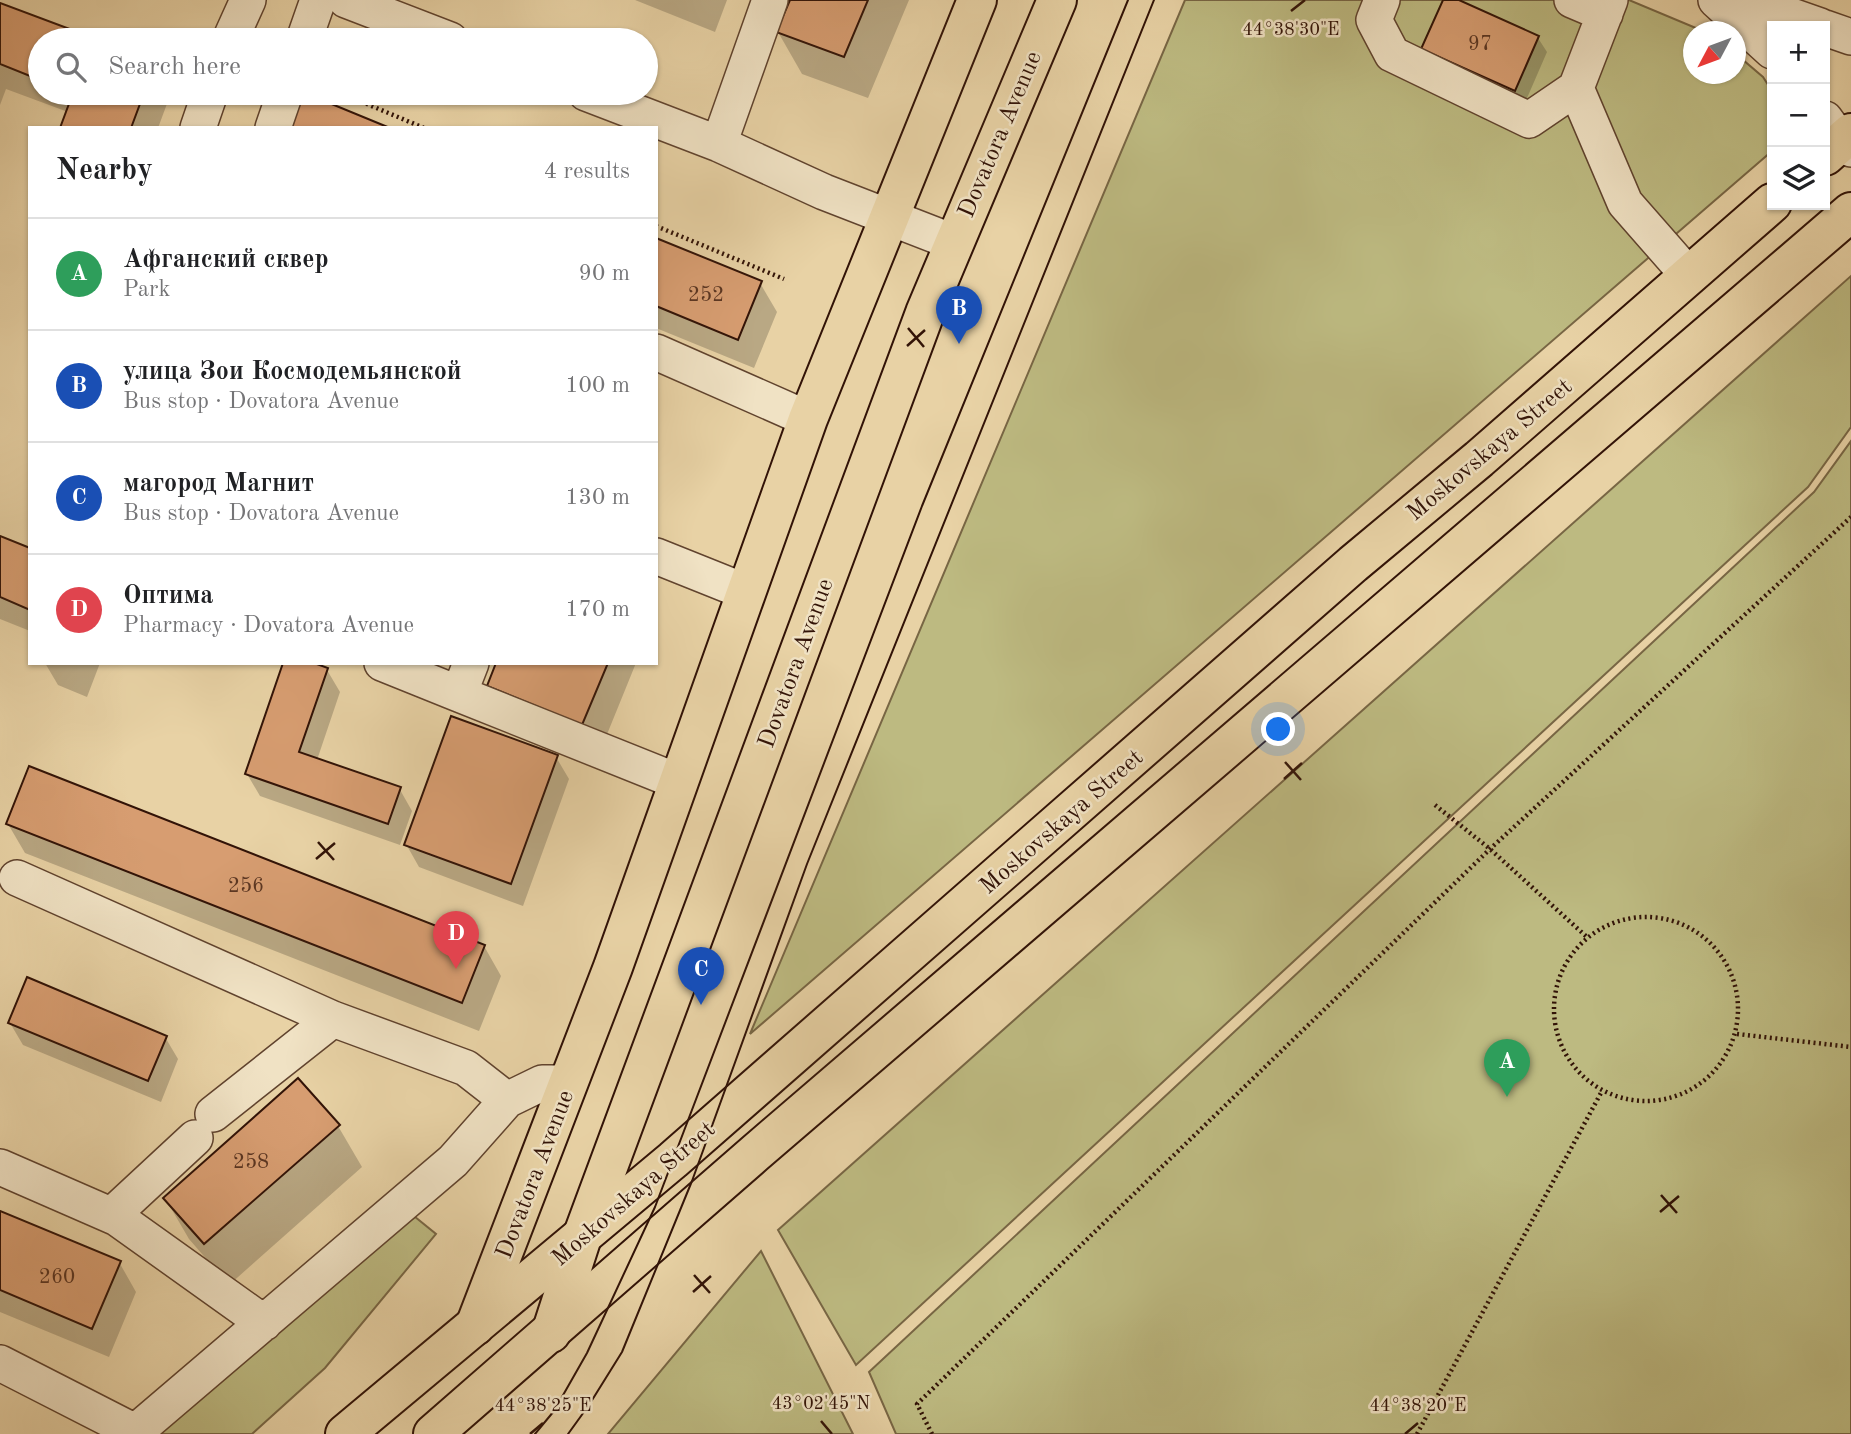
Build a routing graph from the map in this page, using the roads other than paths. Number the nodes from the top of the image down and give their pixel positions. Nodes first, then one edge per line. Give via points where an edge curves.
1 (248, 0) edge
2 (318, 0) edge
3 (346, 0) edge
4 (770, 0) edge
5 (977, 0) edge
6 (1057, 0) edge
7 (1382, 0) edge
8 (1572, 0) edge
9 (1716, 0) edge
10 (1756, 2) edge
11 (1607, 7) edge
12 (1807, 21) edge
13 (235, 28) edge
14 (308, 28) edge
15 (419, 28) edge
16 (1830, 30) edge
17 (1851, 37) edge
18 (1767, 46) edge
19 (1576, 88) junction
20 (207, 105) edge
21 (281, 105) edge
22 (617, 105) edge
23 (199, 126) edge
24 (274, 126) edge
25 (719, 144) junction
26 (1767, 206) edge
27 (1851, 212) edge
28 (888, 218) junction
29 (953, 242) junction
30 (1689, 276) junction
31 (658, 353) edge
32 (808, 419) junction
33 (658, 557) edge
34 (746, 592) junction
35 (392, 665) edge
36 (465, 679) edge
37 (679, 782) junction
38 (18, 878) dead end
39 (333, 1019) junction
40 (569, 1083) junction
41 (507, 1100) junction
42 (0, 1167) edge
43 (112, 1215) junction
44 (582, 1237) junction
45 (264, 1323) junction
46 (475, 1326) junction
47 (551, 1333) junction
48 (0, 1363) edge
49 (399, 1389) junction
50 (134, 1433) edge
51 (345, 1434) edge
52 (434, 1434) edge

1 - 13 street
2 - 14 street
3 - 15 street
4 - 25 street
5 - 28 main road, Dovatora Avenue
6 - 29 main road, Dovatora Avenue
7 - 19 street via 1374,20 1392,54 1529,120
8 - 11 street
9 - 18 street
10 - 12 street
11 - 19 street
16 - 17 street
19 - 30 street via 1625,203
20 - 23 street
21 - 24 street
22 - 25 street
25 - 28 street
26 - 30 main road, Moskovskaya Street
27 - 47 main road, Moskovskaya Street
28 - 29 street
28 - 32 main road, Dovatora Avenue
29 - 44 main road, Dovatora Avenue
30 - 44 main road, Moskovskaya Street
31 - 32 street
32 - 34 main road, Dovatora Avenue
33 - 34 street
34 - 37 main road, Dovatora Avenue
35 - 36 street
36 - 37 street
37 - 40 main road, Dovatora Avenue
38 - 39 street
39 - 41 street via 466,1068
39 - 43 street via 204,1126
40 - 41 street via 542,1083
40 - 46 main road, Dovatora Avenue
41 - 45 street via 453,1161
42 - 43 street
43 - 45 street
44 - 46 main road, Moskovskaya Street
44 - 47 main road, Dovatora Avenue
45 - 50 street
46 - 49 main road, Moskovskaya Street
47 - 52 main road, Moskovskaya Street
48 - 50 street
49 - 51 main road, Moskovskaya Street
49 - 52 main road

